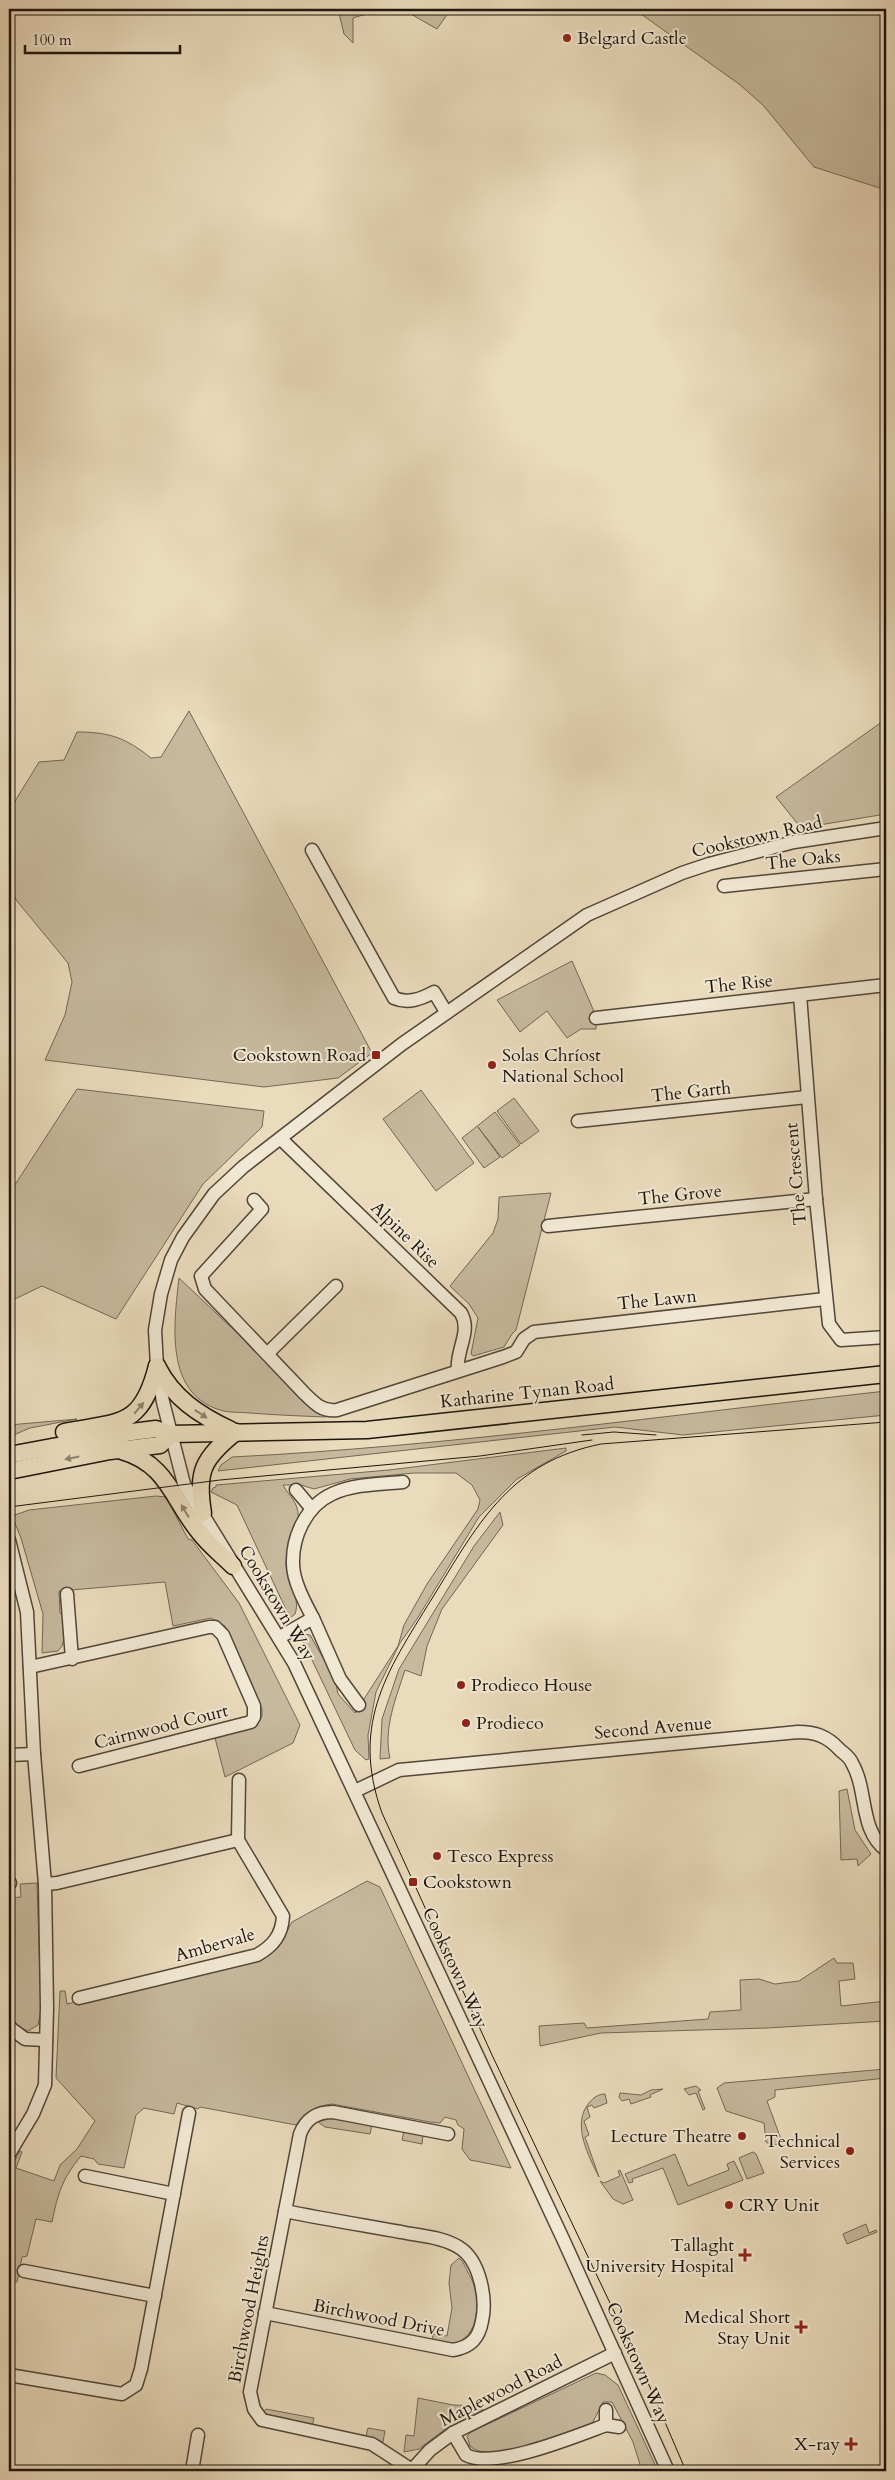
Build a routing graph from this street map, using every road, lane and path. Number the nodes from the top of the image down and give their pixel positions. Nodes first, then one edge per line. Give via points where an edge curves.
1 (886, 828) edge
2 (312, 850) dead end
3 (886, 869) edge
4 (724, 886) dead end
5 (886, 985) edge
6 (800, 995) junction
7 (446, 1012) junction
8 (596, 1018) dead end
9 (807, 1097) junction
10 (578, 1121) dead end
11 (281, 1139) junction
12 (816, 1199) junction
13 (254, 1200) dead end
14 (548, 1226) dead end
15 (336, 1286) dead end
16 (825, 1300) junction
17 (886, 1337) edge
18 (267, 1354) junction
19 (157, 1366) junction
20 (458, 1371) junction
21 (886, 1374) edge
22 (236, 1432) junction
23 (171, 1434) junction
24 (120, 1450) junction
25 (12, 1465) edge
26 (403, 1482) dead end
27 (296, 1490) dead end
28 (312, 1508) junction
29 (203, 1513) junction
30 (9, 1540) edge
31 (233, 1566) junction
32 (67, 1594) dead end
33 (313, 1618) junction
34 (280, 1638) junction
35 (72, 1659) junction
36 (30, 1667) junction
37 (359, 1705) dead end
38 (34, 1754) junction
39 (9, 1755) edge
40 (79, 1766) dead end
41 (240, 1780) dead end
42 (355, 1791) junction
43 (238, 1840) junction
44 (886, 1850) edge
45 (45, 1884) junction
46 (79, 1998) dead end
47 (9, 2027) edge
48 (46, 2040) junction
49 (189, 2113) dead end
50 (448, 2134) dead end
51 (9, 2154) edge
52 (85, 2176) dead end
53 (174, 2194) junction
54 (285, 2211) junction
55 (24, 2271) dead end
56 (155, 2296) junction
57 (265, 2313) junction
58 (615, 2353) junction
59 (9, 2375) edge
60 (606, 2410) dead end
61 (606, 2424) junction
62 (619, 2427) dead end
63 (453, 2433) junction
64 (198, 2435) dead end
65 (192, 2471) edge
66 (412, 2471) edge
67 (668, 2471) edge

1 - 7 street, Cookstown Road via 794,842 682,873 587,915
2 - 7 street via 394,998 403,1002 417,1000 434,992
3 - 4 street, The Oaks
5 - 6 street, The Rise
6 - 8 street, The Rise
6 - 9 street, The Crescent
7 - 11 street, Cookstown Road
9 - 10 street, The Garth
9 - 12 street, The Crescent
11 - 19 street, Cookstown Road via 214,1194 183,1237 171,1260 161,1294 155,1330
11 - 20 street, Alpine Rise via 461,1313 466,1326 458,1356
12 - 14 street, The Grove
12 - 16 street, The Crescent
13 - 18 street via 262,1209 201,1276 205,1289
15 - 18 street
16 - 17 street, The Crescent via 829,1324 841,1340
16 - 20 street, The Lawn via 534,1332 524,1339 516,1352
18 - 20 street via 304,1393 327,1411
19 -> 22 main road via 165,1382 189,1406 205,1418
19 - 23 street, Cookstown Road
25 -> 19 main road via 43,1437 128,1419 142,1407
21 - 22 main road, Katharine Tynan Road via 368,1430
22 - 23 main road, Katharine Tynan Road
22 - 29 main road via 214,1451 204,1465 200,1482
23 - 24 main road, Katharine Tynan Road via 160,1445
23 - 25 main road, Katharine Tynan Road via 156,1429 132,1432
23 - 29 street, Cookstown Way via 184,1484
24 -> 25 main road, Katharine Tynan Road
31 -> 24 main road via 200,1534 162,1475 138,1456
26 - 28 street via 344,1490 330,1495
27 - 28 street
28 - 33 street via 295,1545 292,1566
29 - 31 street, Cookstown Way
30 - 36 street via 27,1612
31 - 34 street, Cookstown Way
32 - 35 street
33 - 34 street
33 - 37 street via 340,1679
34 - 42 street, Cookstown Way
35 - 36 street
35 - 40 street, Cairnwood Court via 209,1626 223,1635 254,1706 251,1722
36 - 38 street
38 - 39 street
38 - 45 street
41 - 43 street
42 - 44 street, Second Avenue via 399,1770 816,1732 834,1743 852,1762 872,1835
42 - 58 street, Cookstown Way
43 - 45 street
43 - 46 street, Ambervale via 283,1916 282,1930 274,1942 256,1955
45 - 48 street
47 - 48 street via 25,2039
48 - 51 street via 45,2085 33,2114
49 - 53 street
50 - 54 street, Birchwood Heights via 322,2112 304,2124 300,2134
52 - 53 street
53 - 56 street
54 - 57 street, Birchwood Heights
54 - 57 street, Birchwood Drive via 430,2238 461,2248 481,2284 484,2313 480,2333 473,2342 465,2348 453,2350
55 - 56 street
56 - 59 street via 138,2382 131,2390 122,2394
57 - 66 street, Birchwood Heights via 250,2392 254,2409 262,2420 372,2444
58 - 63 street, Maplewood Road
58 - 67 street, Cookstown Way
60 - 61 street
61 - 62 street
61 - 63 street via 532,2451 480,2459 466,2454
63 - 66 street, Maplewood Road via 430,2450
64 - 65 street

